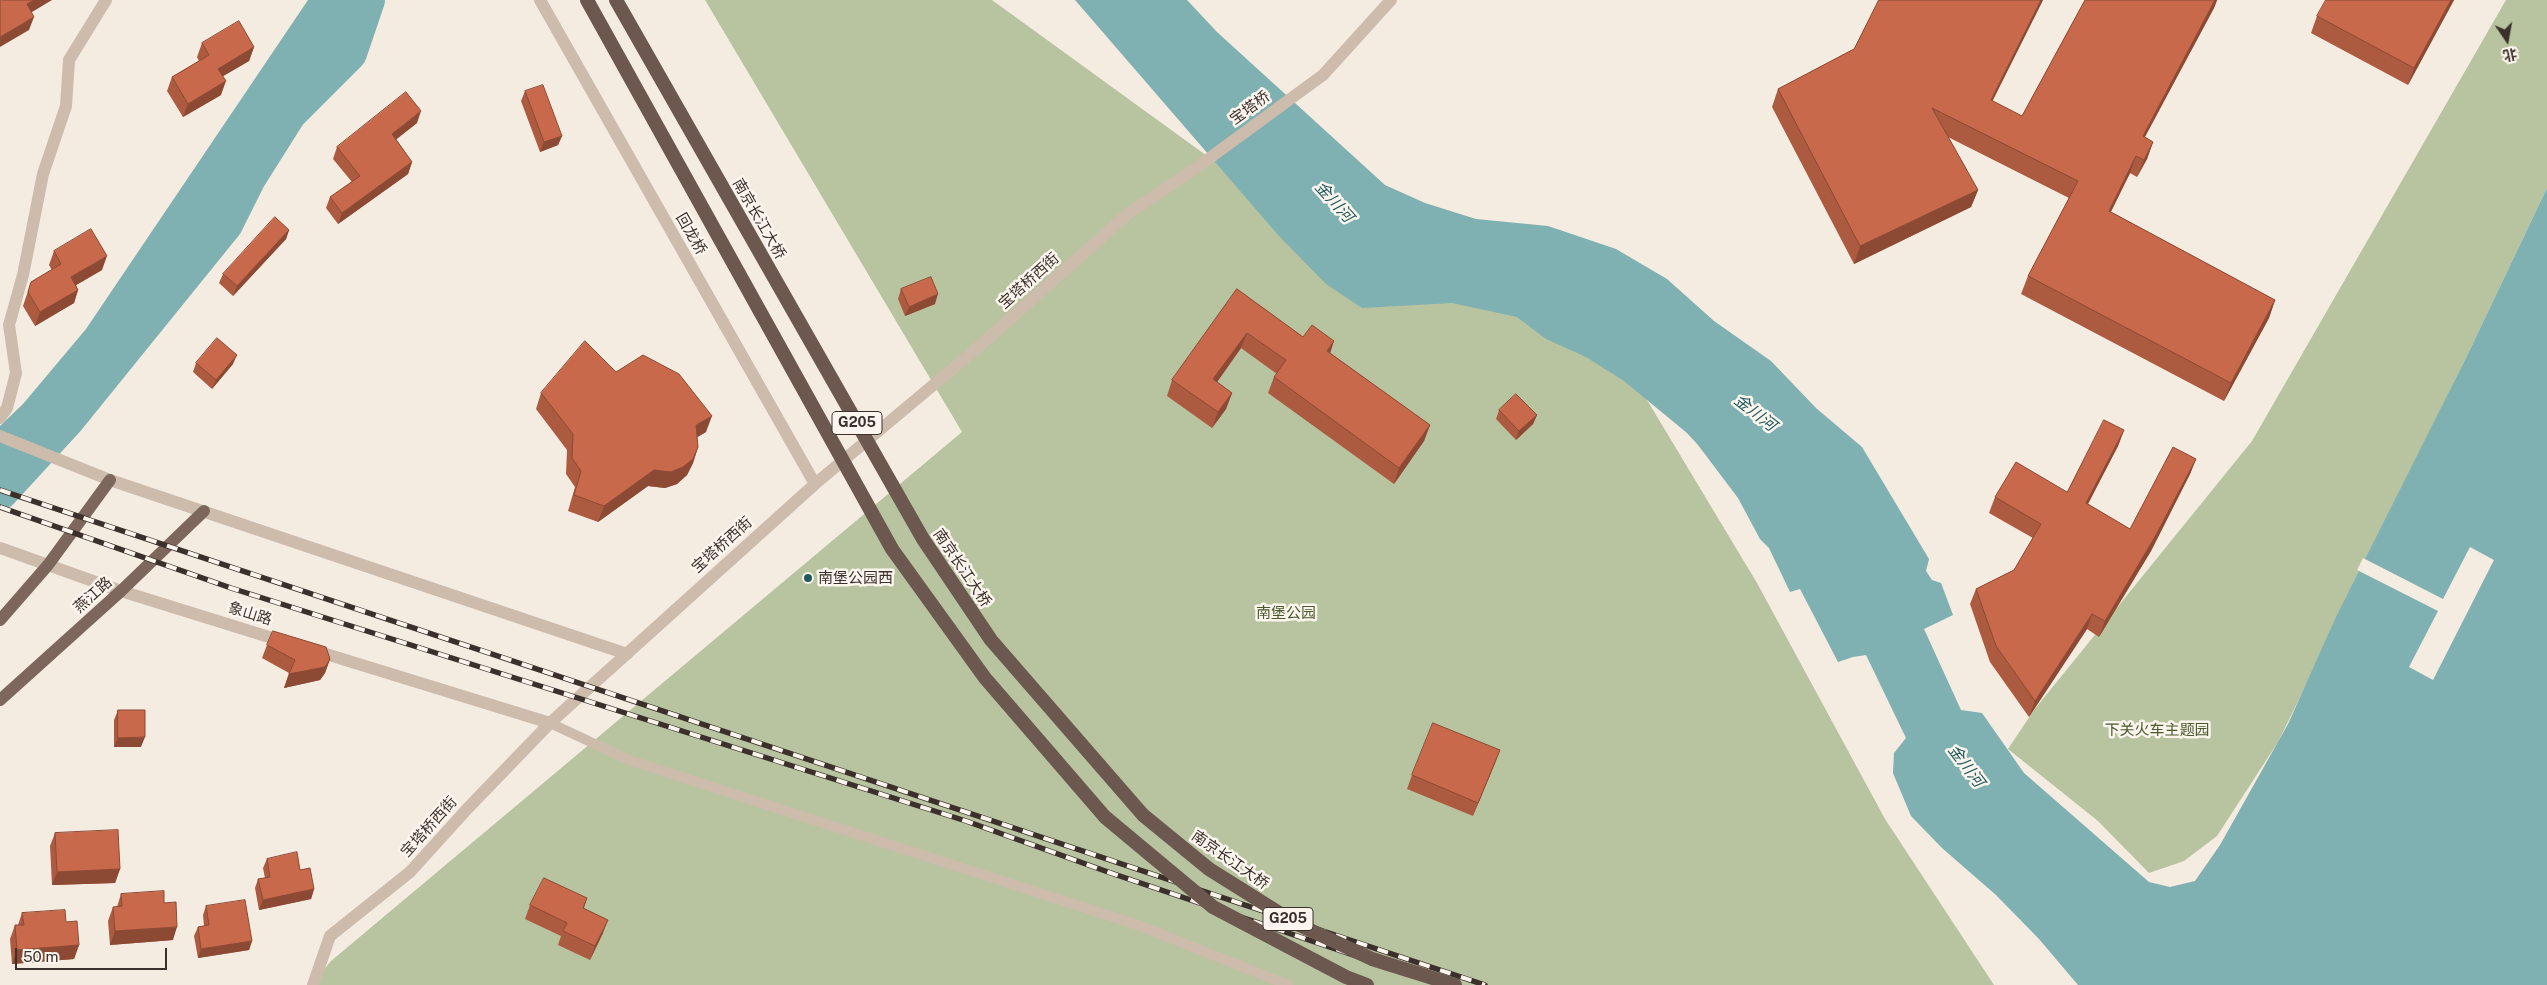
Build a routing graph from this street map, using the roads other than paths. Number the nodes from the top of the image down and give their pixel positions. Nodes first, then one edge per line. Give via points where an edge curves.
1 (106, 0) edge
2 (540, 0) edge
3 (587, 0) edge
4 (616, 0) edge
5 (1392, 0) edge
6 (1196, 168) joint
7 (0, 418) edge
8 (0, 436) edge
9 (109, 480) junction
10 (815, 484) junction
11 (204, 511) junction
12 (0, 548) edge
13 (48, 565) junction
14 (121, 591) junction
15 (0, 620) edge
16 (626, 654) junction
17 (0, 700) edge
18 (550, 723) junction
19 (313, 985) edge
20 (1288, 985) edge
21 (1367, 985) edge
22 (1455, 985) edge

1 - 7 street via 69,60 66,106 42,174 23,275 9,325 16,373 7,408
2 - 10 street, 回龙桥
3 - 21 highway, G205, bridge via 892,549 985,678 1105,817 1213,907
4 - 22 highway, 南京长江大桥 / G205, bridge via 923,539 991,640 1143,815 1209,869 1295,923 1372,959
5 - 6 street, 宝塔桥 via 1323,75
6 - 10 street, 宝塔桥西街 via 1129,213 974,351
8 - 9 street
9 - 11 street
9 - 13 main road
10 - 16 street, 宝塔桥西街
11 - 14 main road, 燕江路
11 - 16 street
12 - 13 street, 象山路
13 - 14 street, 象山路
13 - 15 main road
14 - 17 main road, 燕江路
14 - 18 street, 象山路
16 - 18 street, 宝塔桥西街
18 - 19 street, 宝塔桥西街 via 410,872 330,936
18 - 20 lane via 629,760 1138,925

